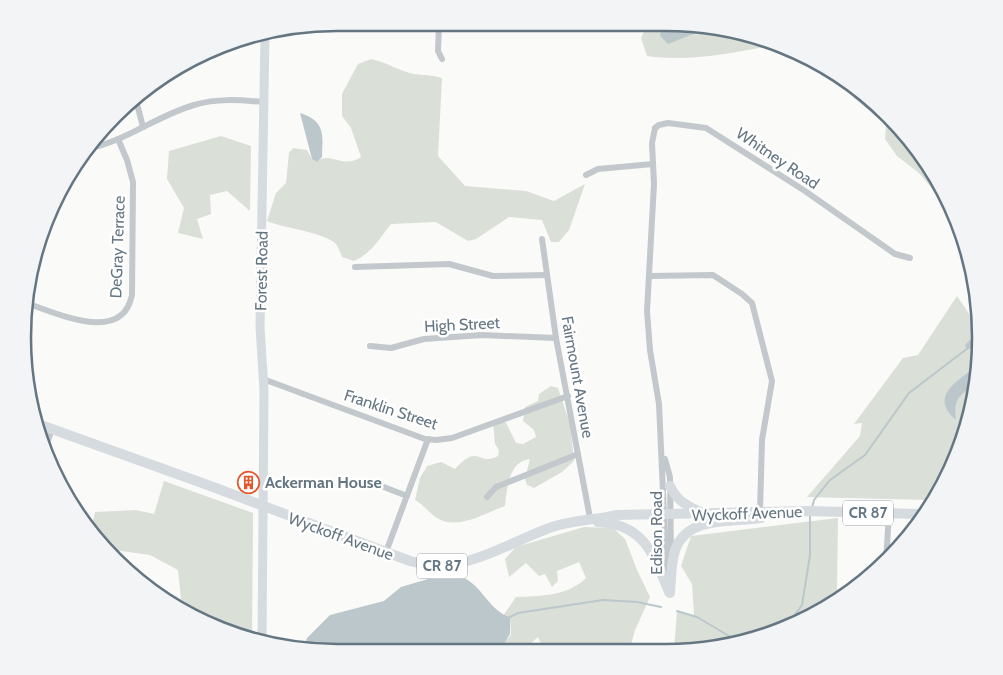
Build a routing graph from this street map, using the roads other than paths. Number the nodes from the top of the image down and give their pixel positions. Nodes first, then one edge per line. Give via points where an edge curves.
1 (438, 31) edge
2 (265, 40) edge
3 (442, 59) dead end
4 (264, 102) junction
5 (138, 106) edge
6 (143, 127) junction
7 (118, 139) junction
8 (99, 146) edge
9 (653, 164) junction
10 (586, 175) dead end
11 (542, 239) dead end
12 (910, 258) dead end
13 (355, 267) dead end
14 (547, 275) junction
15 (649, 276) junction
16 (33, 305) edge
17 (556, 338) junction
18 (370, 346) dead end
19 (263, 379) junction
20 (568, 396) junction
21 (45, 426) edge
22 (52, 429) junction
23 (49, 438) edge
24 (428, 439) junction
25 (662, 446) junction
26 (578, 454) junction
27 (371, 482) dead end
28 (670, 486) junction
29 (407, 496) junction
30 (487, 497) dead end
31 (262, 507) junction
32 (760, 512) junction
33 (784, 512) junction
34 (889, 513) junction
35 (704, 514) junction
36 (916, 514) edge
37 (667, 515) junction
38 (590, 518) junction
39 (572, 522) junction
40 (887, 549) edge
41 (386, 552) junction
42 (670, 593) junction
43 (262, 634) edge

1 - 3 street via 438,51
2 - 4 main road, Forest Road
4 - 6 street via 207,102
4 - 19 main road, Forest Road via 260,327
5 - 6 street
6 - 7 street
7 - 8 street
7 - 16 street, DeGray Terrace via 133,182 132,295 128,308 114,320 100,324
9 - 10 street via 598,169
9 - 12 street, Whitney Road via 654,134 659,125 685,124 706,128 895,254
9 - 15 street, Edison Road
11 - 14 street, Fairmount Avenue
13 - 14 street via 454,265 493,276
14 - 17 street, Fairmount Avenue
15 - 25 street, Edison Road via 649,336 660,404
15 - 32 street via 713,275 752,303 772,381 762,440
17 - 18 street, High Street via 482,336 424,339 391,348
17 - 20 street, Fairmount Avenue
19 - 24 street, Franklin Street
19 - 31 main road, Forest Road
20 - 24 street, Franklin Street via 452,438
20 - 26 street, Fairmount Avenue
21 - 22 main road, Wyckoff Avenue / CR 87
22 - 23 street
22 - 31 main road, Wyckoff Avenue / CR 87
24 - 29 street
25 - 28 street, Edison Road
25 - 37 street, Edison Road
26 - 30 street via 496,487
26 - 38 street, Fairmount Avenue
27 - 29 street
28 - 35 main road via 684,504
28 - 37 street, Edison Road
29 - 41 street
31 - 41 main road, Wyckoff Avenue / CR 87
31 - 43 main road, Forest Road
32 - 33 main road, Wyckoff Avenue / CR 87
32 - 35 main road, Wyckoff Avenue / CR 87
33 - 34 main road, Wyckoff Avenue / CR 87
33 - 42 main road via 690,529 678,543 674,554
34 - 36 main road, Wyckoff Avenue / CR 87
34 - 40 street
35 - 37 main road, Wyckoff Avenue / CR 87
37 - 38 main road, Wyckoff Avenue / CR 87 via 622,514
37 - 42 street, Edison Road
38 - 39 main road, Wyckoff Avenue / CR 87
39 - 41 main road, Wyckoff Avenue / CR 87 via 455,565 420,564
39 - 42 main road via 609,523 632,531 655,558

